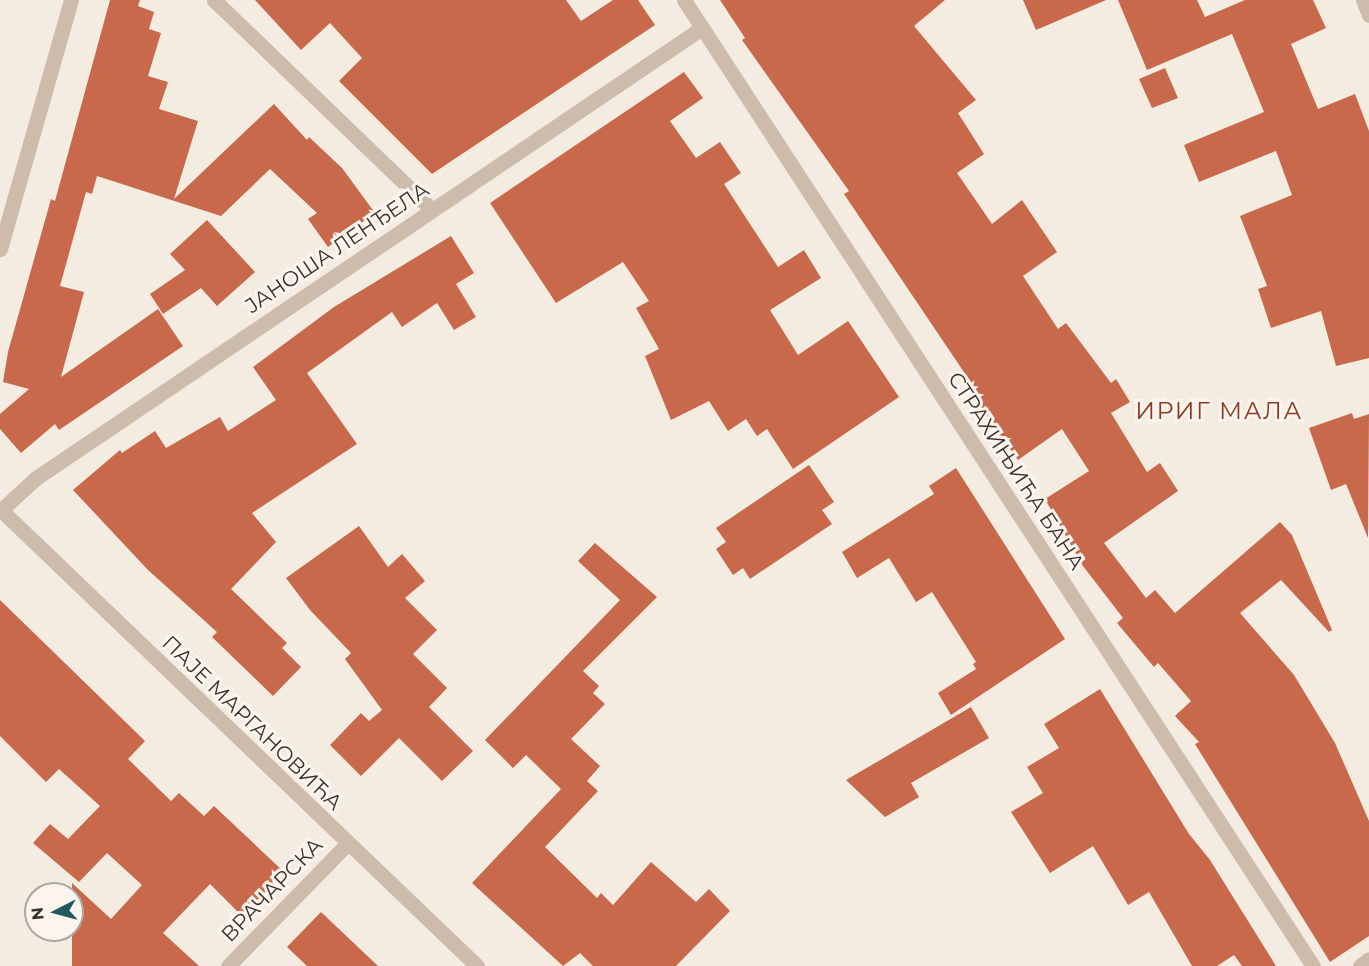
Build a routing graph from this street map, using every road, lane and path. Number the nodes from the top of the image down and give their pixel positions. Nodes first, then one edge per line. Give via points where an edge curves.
1 (71, 0) edge
2 (214, 0) edge
3 (684, 0) edge
4 (1363, 0) edge
5 (1369, 15) edge
6 (702, 28) junction
7 (432, 210) junction
8 (0, 249) edge
9 (0, 510) edge
10 (347, 844) junction
11 (1369, 959) edge
12 (228, 966) edge
13 (477, 966) edge
14 (1313, 966) edge
15 (1360, 966) edge

1 - 8 street
2 - 7 street
3 - 6 street, СТРАХИЊИЋА БАНА
4 - 5 street
6 - 7 street, ЈАНОША ЛЕНЂЕЛА
6 - 14 street, СТРАХИЊИЋА БАНА
7 - 9 street, ЈАНОША ЛЕНЂЕЛА via 36,478
9 - 10 street, ПАЈЕ МАРГАНОВИЋА
10 - 12 street, ВРАЧАРСКА
10 - 13 street, ПАЈЕ МАРГАНОВИЋА
11 - 15 street

